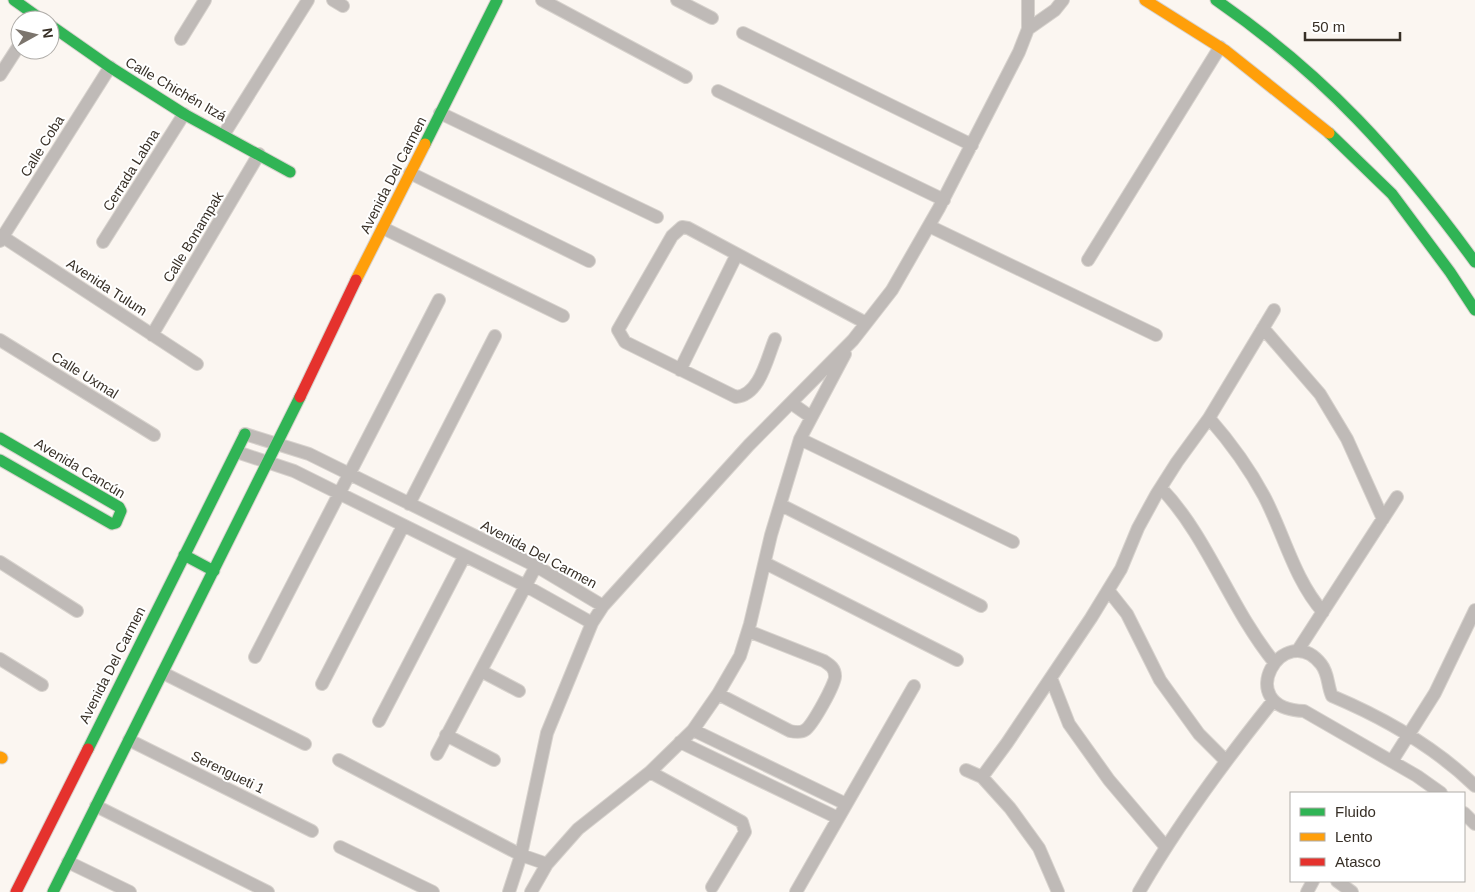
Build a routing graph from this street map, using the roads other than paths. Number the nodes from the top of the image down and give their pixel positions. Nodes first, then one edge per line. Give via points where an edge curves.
1 (14, 0) edge
2 (205, 0) edge
3 (308, 0) edge
4 (497, 0) edge
5 (542, 0) edge
6 (676, 0) edge
7 (1028, 0) edge
8 (1063, 0) edge
9 (1145, 0) edge
10 (1216, 0) edge
11 (27, 10) edge
12 (712, 18) dead end
13 (1028, 29) junction
14 (60, 33) edge
15 (743, 33) dead end
16 (181, 39) dead end
17 (1220, 47) junction
18 (10, 60) edge
19 (110, 67) junction
20 (0, 75) edge
21 (686, 77) dead end
22 (718, 92) dead end
23 (440, 113) junction
24 (184, 114) junction
25 (224, 134) junction
26 (972, 145) junction
27 (259, 154) junction
28 (290, 172) dead end
29 (410, 173) junction
30 (944, 200) junction
31 (657, 217) dead end
32 (929, 226) junction
33 (383, 228) junction
34 (1, 238) edge
35 (103, 242) dead end
36 (736, 256) junction
37 (1088, 260) dead end
38 (589, 261) dead end
39 (1475, 262) edge
40 (439, 300) dead end
41 (1274, 310) dead end
42 (1475, 310) edge
43 (564, 316) dead end
44 (866, 323) junction
45 (1264, 328) junction
46 (152, 335) junction
47 (1156, 335) dead end
48 (495, 336) dead end
49 (775, 339) dead end
50 (0, 340) edge
51 (853, 340) junction
52 (197, 364) dead end
53 (680, 370) junction
54 (791, 403) junction
55 (811, 417) junction
56 (1209, 418) junction
57 (245, 434) joint
58 (154, 435) dead end
59 (0, 438) edge
60 (800, 439) junction
61 (278, 444) junction
62 (237, 452) junction
63 (0, 460) edge
64 (269, 462) junction
65 (350, 474) junction
66 (1161, 488) junction
67 (340, 494) junction
68 (1397, 498) dead end
69 (409, 504) junction
70 (780, 505) junction
71 (1383, 519) junction
72 (402, 526) junction
73 (1013, 542) dead end
74 (184, 555) junction
75 (464, 557) junction
76 (0, 562) edge
77 (765, 564) junction
78 (536, 566) junction
79 (214, 571) junction
80 (526, 586) junction
81 (1108, 590) junction
82 (603, 606) junction
83 (981, 606) dead end
84 (1475, 610) edge
85 (77, 611) dead end
86 (1323, 612) junction
87 (592, 623) junction
88 (748, 631) junction
89 (1298, 650) junction
90 (255, 658) dead end
91 (0, 659) edge
92 (957, 660) dead end
93 (1274, 662) junction
94 (481, 671) junction
95 (163, 673) junction
96 (1051, 678) junction
97 (322, 684) dead end
98 (42, 685) dead end
99 (914, 686) dead end
100 (519, 691) dead end
101 (718, 694) junction
102 (1273, 701) junction
103 (379, 721) dead end
104 (693, 730) junction
105 (446, 735) junction
106 (1409, 735) junction
107 (129, 740) junction
108 (680, 742) junction
109 (305, 744) dead end
110 (437, 754) dead end
111 (339, 760) dead end
112 (494, 760) dead end
113 (1225, 760) junction
114 (1392, 761) junction
115 (966, 770) dead end
116 (650, 772) junction
117 (982, 777) junction
118 (1475, 786) edge
119 (1439, 792) edge
120 (846, 804) junction
121 (96, 806) junction
122 (1465, 814) edge
123 (838, 818) junction
124 (1475, 824) edge
125 (312, 831) dead end
126 (1165, 846) junction
127 (340, 847) dead end
128 (521, 855) junction
129 (68, 862) junction
130 (547, 864) junction
131 (1338, 882) edge
132 (712, 887) dead end
133 (16, 892) edge
134 (53, 892) edge
135 (130, 892) edge
136 (268, 892) edge
137 (433, 892) edge
138 (509, 892) edge
139 (531, 892) edge
140 (796, 892) edge
141 (1058, 892) edge
142 (1139, 892) edge
143 (1352, 892) edge

1 - 11 main road
2 - 16 street
3 - 25 street
4 - 23 main road, Avenida Del Carmen
5 - 21 street
6 - 12 street
7 - 13 street
8 - 13 street
9 - 17 main road
10 - 39 main road via 1287,50 1342,98 1409,172
13 - 26 street via 1020,52
14 - 19 main road, Calle Chichén Itzá
15 - 26 street
17 - 37 street
17 - 42 main road via 1321,126 1392,194
18 - 20 street
19 - 24 main road, Calle Chichén Itzá
19 - 34 street, Calle Coba
22 - 30 street
23 - 29 main road, Avenida Del Carmen
23 - 31 street
24 - 25 main road, Calle Chichén Itzá
24 - 35 street, Cerrada Labna
25 - 27 main road, Calle Chichén Itzá
26 - 30 street
27 - 28 main road, Calle Chichén Itzá
27 - 46 street, Calle Bonampak
29 - 33 main road, Avenida Del Carmen
29 - 38 street
30 - 32 street
32 - 44 street via 892,290
32 - 47 street
33 - 43 street
33 - 61 main road, Avenida Del Carmen
34 - 46 street, Avenida Tulum
36 - 44 street
36 - 53 street
36 - 53 street via 688,228 679,229 619,324 619,333 625,342
40 - 65 street
41 - 45 street
44 - 51 street
45 - 56 street
45 - 71 street via 1320,394 1347,439
46 - 52 street, Avenida Tulum
48 - 69 street
49 - 53 street via 755,387 744,396 736,397
50 - 58 street, Calle Uxmal
51 - 54 street
51 - 55 street
54 - 55 street
54 - 82 street
55 - 60 street
56 - 66 street
56 - 86 street via 1231,444 1264,496 1291,558
57 - 61 street, Avenida Del Carmen
57 - 62 main road, Avenida Del Carmen
59 - 63 main road, Avenida Cancún via 119,507 121,511 116,523 112,524
60 - 70 street
60 - 73 street
61 - 64 main road, Avenida Del Carmen
61 - 65 street, Avenida Del Carmen via 309,454
62 - 64 street
62 - 74 main road, Avenida Del Carmen
64 - 67 street
64 - 79 main road, Avenida Del Carmen
65 - 67 street
65 - 69 street, Avenida Del Carmen
66 - 81 street
66 - 93 street via 1180,510 1258,643
67 - 72 street
67 - 90 street
68 - 71 street
69 - 78 street, Avenida Del Carmen
70 - 77 street
70 - 83 street
71 - 86 street
72 - 75 street
72 - 97 street
74 - 79 main road
74 - 133 main road, Avenida Del Carmen
75 - 80 street
75 - 103 street
76 - 85 street
77 - 88 street
77 - 92 street
78 - 80 street
78 - 82 street, Avenida Del Carmen
79 - 95 main road, Avenida Del Carmen
80 - 87 street
80 - 94 street
81 - 96 street
81 - 113 street via 1127,614 1160,680 1199,734
82 - 87 street, Avenida Del Carmen
84 - 106 street via 1435,693
86 - 89 street
87 - 128 street, Avenida Del Carmen via 547,733
88 - 101 street via 740,656
88 - 101 street via 824,661 832,666 835,683 808,728 798,732 790,731
89 - 93 street via 1289,651
89 - 106 street via 1321,663 1328,676 1332,696
91 - 98 street
93 - 102 street via 1267,679
94 - 100 street
94 - 105 street
95 - 107 main road, Avenida Del Carmen
95 - 109 street
96 - 117 street
96 - 126 street via 1069,724 1109,780
99 - 120 street
101 - 104 street
102 - 113 street
102 - 114 street via 1289,710 1304,711
104 - 108 street
104 - 120 street
105 - 110 street
105 - 112 street
106 - 114 street
106 - 118 street via 1451,763
107 - 121 main road, Avenida Del Carmen
107 - 125 street, Serengueti 1
108 - 116 street
108 - 123 street
111 - 128 street
113 - 126 street
114 - 119 street
115 - 117 street
116 - 130 street via 578,829
116 - 132 street via 742,822 745,832
117 - 141 street via 1039,848
120 - 123 street
121 - 129 main road, Avenida Del Carmen
121 - 136 street
122 - 124 street
123 - 140 street
126 - 142 street
127 - 137 street
128 - 130 street
128 - 138 street, Avenida Del Carmen
129 - 134 main road, Avenida Del Carmen
129 - 135 street
130 - 139 street
131 - 143 street

